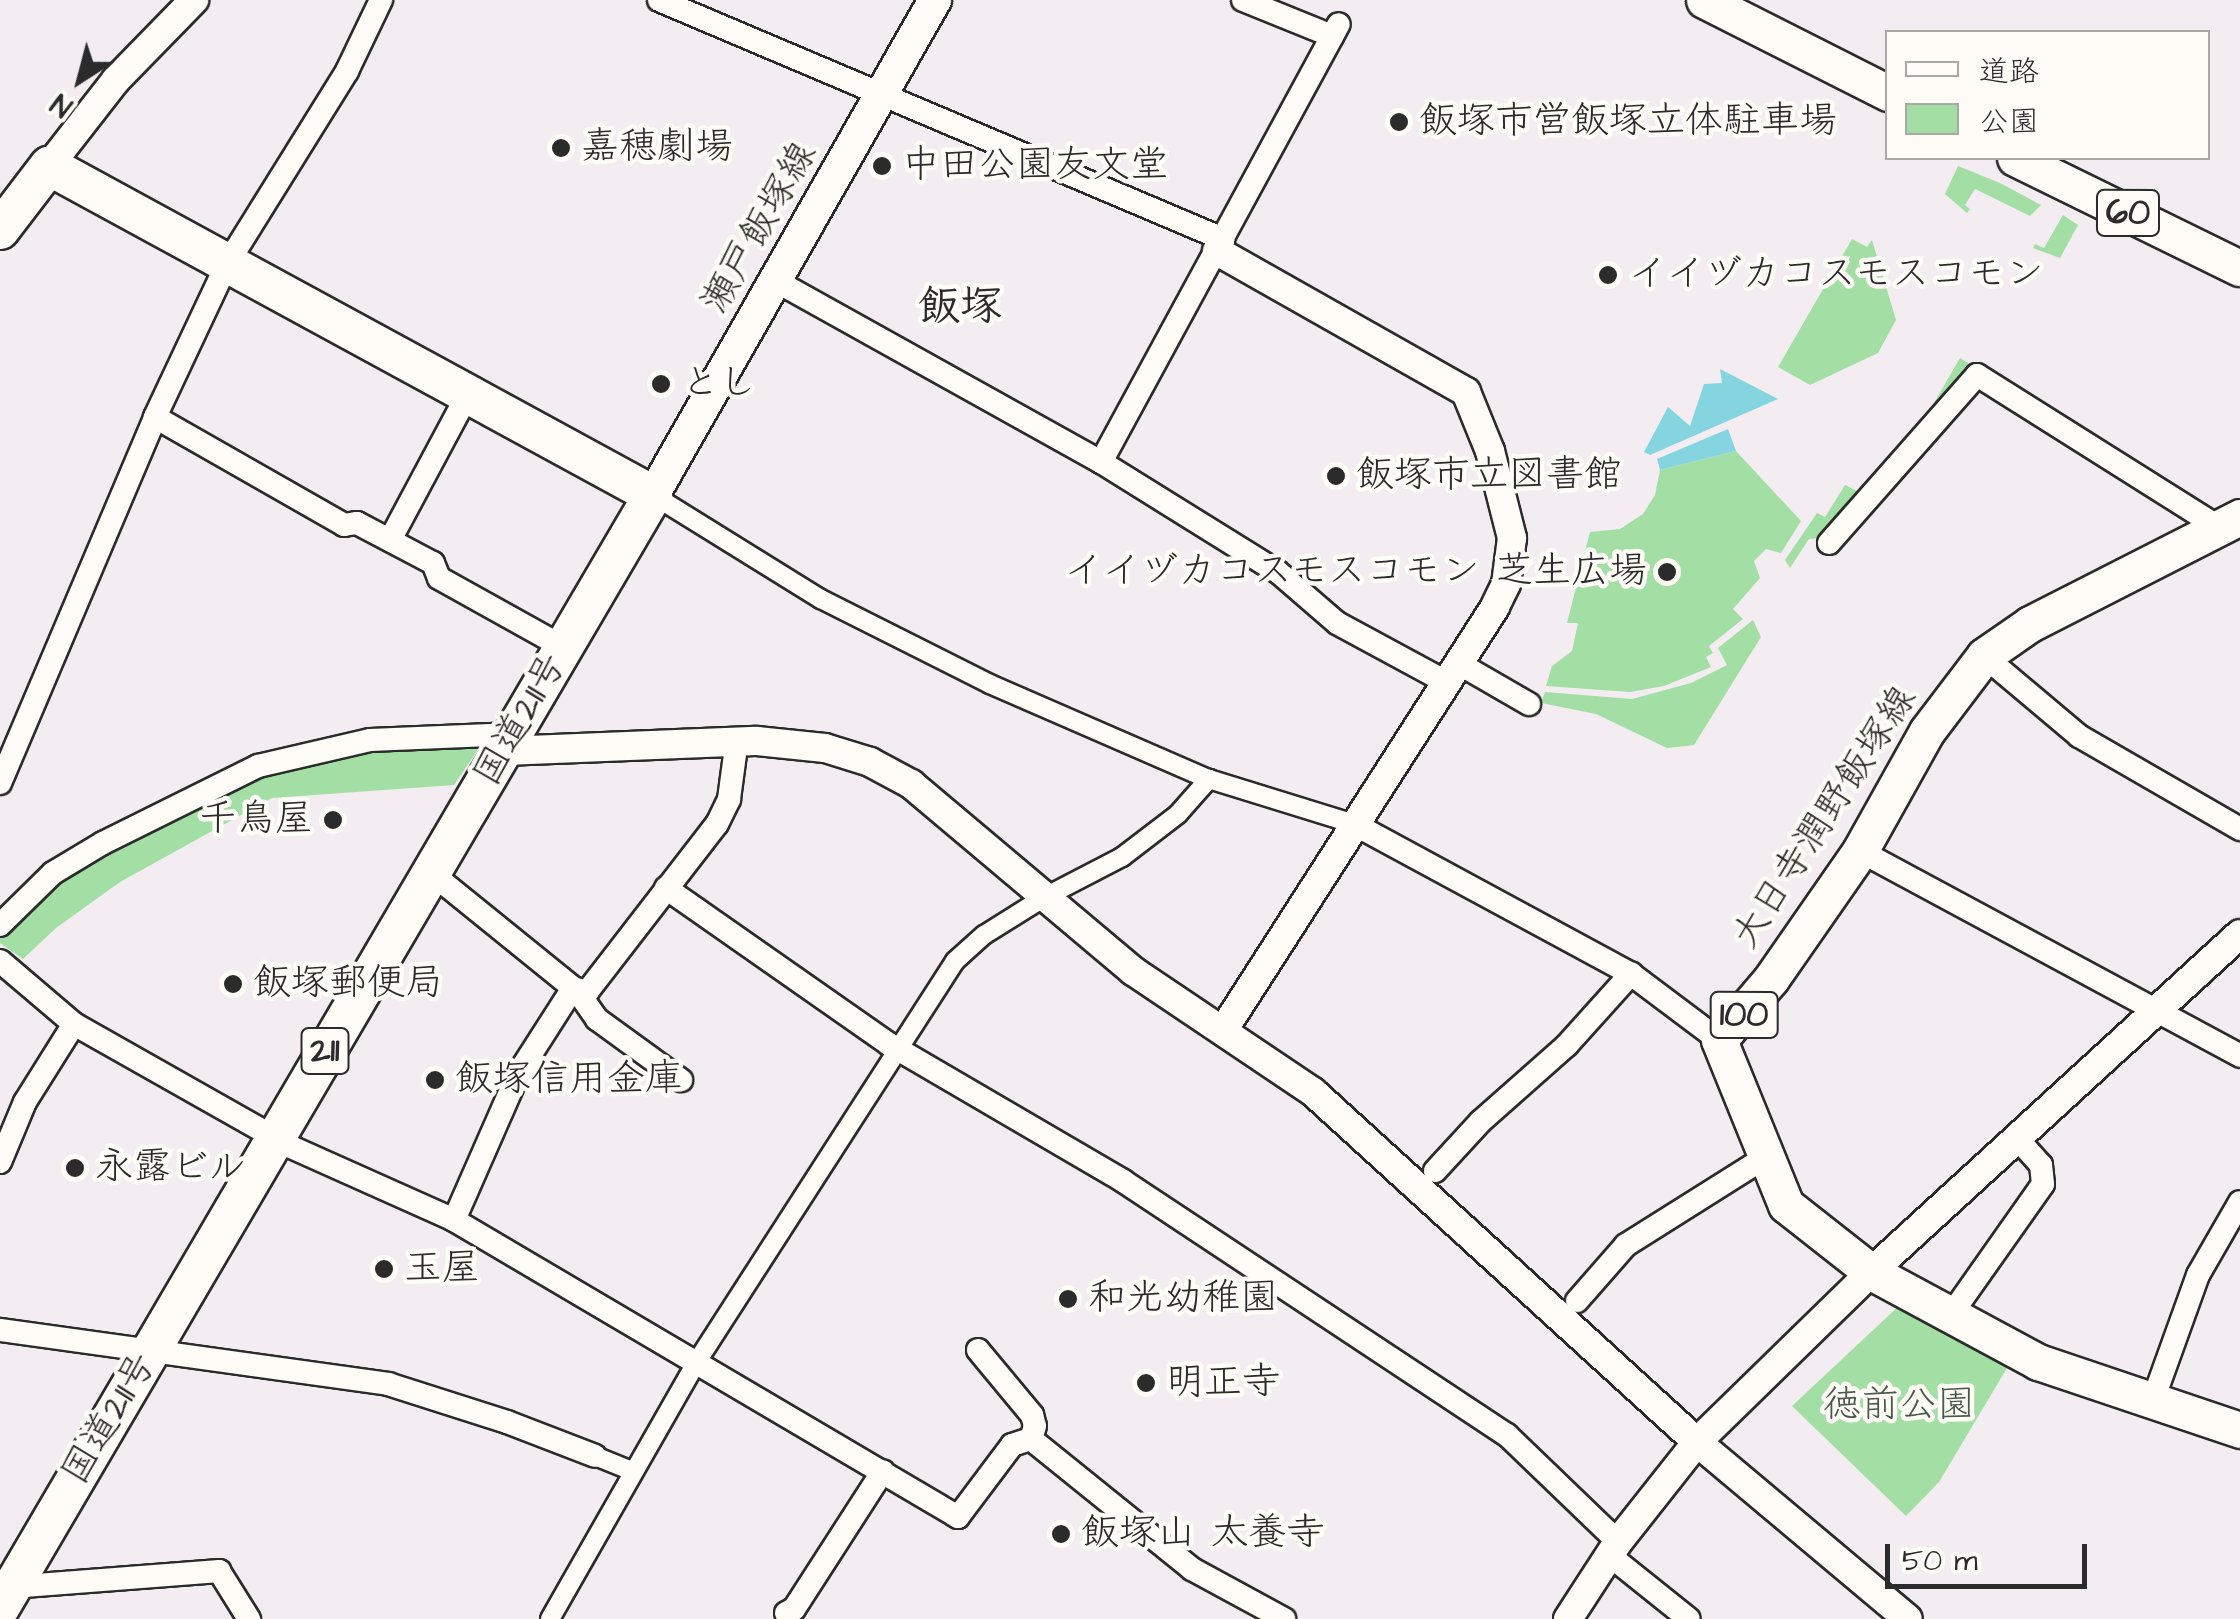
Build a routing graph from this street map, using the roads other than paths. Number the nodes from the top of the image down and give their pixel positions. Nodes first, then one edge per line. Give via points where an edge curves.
1 (194, 0) edge
2 (381, 0) edge
3 (660, 0) edge
4 (935, 0) edge
5 (1243, 0) edge
6 (1704, 0) edge
7 (1885, 91) edge
8 (883, 92) junction
9 (2020, 160) edge
10 (48, 166) junction
11 (0, 230) edge
12 (1220, 245) junction
13 (227, 264) junction
14 (2240, 268) edge
15 (776, 281) junction
16 (467, 396) junction
17 (155, 417) junction
18 (1101, 462) junction
19 (652, 495) junction
20 (2228, 522) edge
21 (390, 540) junction
22 (1829, 543) dead end
23 (563, 646) junction
24 (1984, 656) junction
25 (1452, 672) junction
26 (1529, 704) dead end
27 (736, 740) junction
28 (510, 742) junction
29 (1209, 779) junction
30 (0, 784) edge
31 (1354, 824) junction
32 (2240, 829) edge
33 (1860, 851) junction
34 (430, 872) junction
35 (666, 888) junction
36 (1043, 898) junction
37 (0, 924) edge
38 (2240, 934) edge
39 (0, 961) edge
40 (1630, 974) junction
41 (575, 990) junction
42 (2158, 1008) junction
43 (74, 1024) junction
44 (1224, 1029) junction
45 (1719, 1040) junction
46 (896, 1048) junction
47 (2240, 1056) edge
48 (680, 1080) dead end
49 (275, 1138) junction
50 (2017, 1138) junction
51 (1766, 1157) junction
52 (0, 1162) edge
53 (1436, 1171) dead end
54 (2240, 1202) edge
55 (454, 1220) junction
56 (1871, 1272) junction
57 (1577, 1300) dead end
58 (1950, 1316) junction
59 (0, 1330) edge
60 (978, 1350) dead end
61 (148, 1354) junction
62 (696, 1363) junction
63 (2153, 1400) junction
64 (2240, 1430) edge
65 (1031, 1439) junction
66 (1697, 1442) junction
67 (595, 1456) joint
68 (632, 1471) junction
69 (883, 1471) junction
70 (1614, 1548) junction
71 (6, 1598) edge
72 (786, 1613) dead end
73 (250, 1619) edge
74 (550, 1619) edge
75 (1284, 1619) edge
76 (1568, 1619) edge
77 (1689, 1619) edge
78 (1908, 1619) edge

1 - 10 street via 116,80
2 - 13 street via 347,71
3 - 8 street
4 - 8 main road, 瀬戸飯塚線
5 - 12 street via 1336,30
6 - 7 main road
8 - 12 street
8 - 15 main road, 瀬戸飯塚線
9 - 14 main road, 60
10 - 11 highway
10 - 13 highway
12 - 18 street
12 - 25 street via 1470,396 1512,538 1506,584
13 - 16 highway
13 - 17 street
15 - 18 street
15 - 19 main road, 瀬戸飯塚線
16 - 19 highway
16 - 21 street
17 - 21 street via 344,525 357,523
17 - 30 street
18 - 25 street via 1278,572 1337,623
19 - 23 highway, 国道211号 / 211
19 - 29 street via 900,641
20 - 22 street via 1977,375
20 - 24 main road, 大日寺潤野飯塚線 / 100 via 2030,624
21 - 23 street via 433,563 439,578
23 - 28 highway, 国道211号 / 211
24 - 32 street via 2080,736
24 - 33 main road, 大日寺潤野飯塚線 / 100 via 1928,731
25 - 26 street
25 - 31 street
27 - 28 street
27 - 35 street via 729,799
27 - 36 street via 825,748 870,762 911,784
28 - 34 highway, 国道211号 / 211
28 - 37 street via 370,740 258,766 53,873
29 - 31 street
29 - 36 street via 1178,814 1122,858
31 - 40 street
31 - 44 street
33 - 42 street
33 - 45 main road, 大日寺潤野飯塚線 / 100 via 1771,980
34 - 41 street
34 - 49 highway, 国道211号 / 211
35 - 41 street via 592,988
35 - 46 street
36 - 44 street via 1134,972
36 - 46 street via 955,960
38 - 42 street
39 - 43 street
40 - 45 street
40 - 53 street
41 - 48 street via 597,1019
41 - 55 street via 518,1074
42 - 47 street
42 - 50 street
43 - 49 street
43 - 52 street via 25,1102
44 - 66 street via 1312,1092
45 - 51 main road, 100
46 - 62 street
46 - 70 street via 1123,1181 1507,1435
49 - 55 street
49 - 61 highway, 国道211号 / 211
50 - 56 street
50 - 58 street via 2041,1165 2042,1184
51 - 56 main road, 100 via 1786,1205
51 - 57 street via 1626,1244
54 - 63 street via 2198,1275
55 - 62 street
56 - 58 main road, 100
56 - 66 street
58 - 63 main road, 100 via 2038,1362
59 - 61 street
60 - 65 street via 1032,1416
61 - 67 street via 388,1384
61 - 71 highway, 国道211号 / 211
62 - 68 street
62 - 69 street
63 - 64 main road, 100
65 - 69 street via 1012,1446 958,1516
65 - 75 street via 1192,1569
66 - 70 street
66 - 78 street
67 - 68 street
68 - 74 street
69 - 72 street
70 - 76 street
70 - 77 street
71 - 73 street via 219,1571

